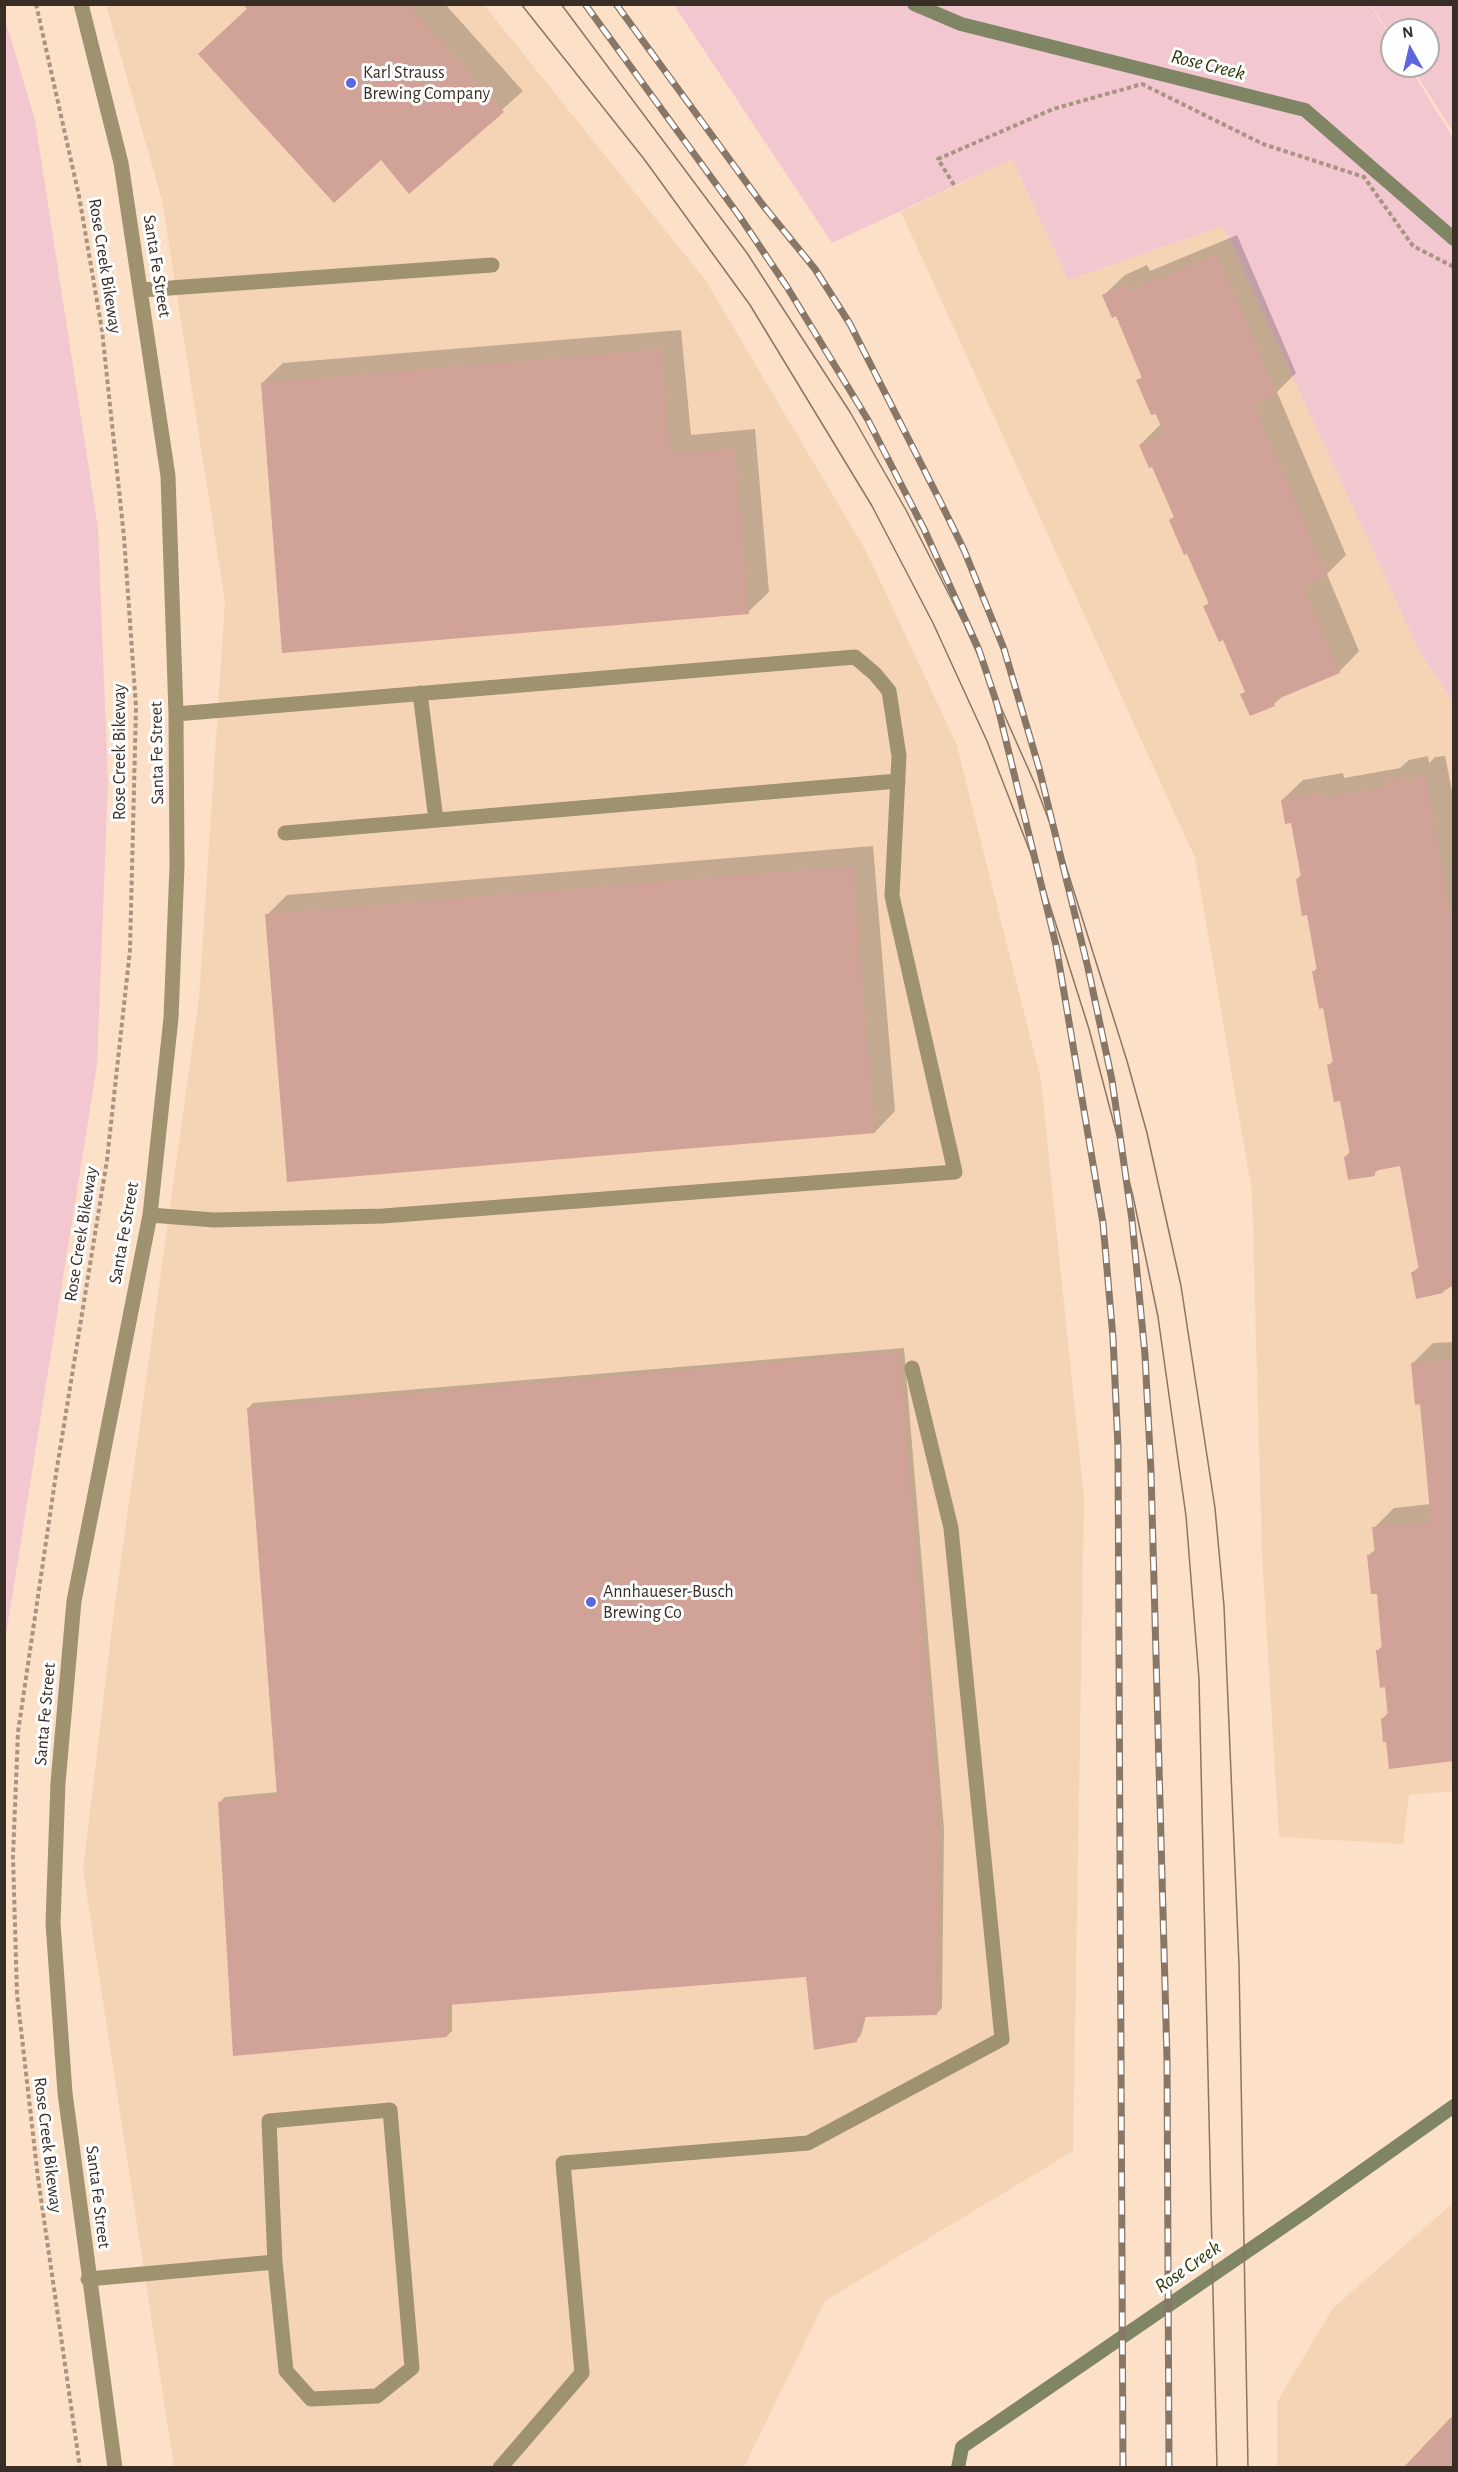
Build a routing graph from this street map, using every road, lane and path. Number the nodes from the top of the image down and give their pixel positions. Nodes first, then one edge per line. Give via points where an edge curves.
1 (36, 4) edge
2 (81, 4) edge
3 (954, 185) dead end
4 (492, 265) dead end
5 (1454, 267) edge
6 (142, 290) junction
7 (420, 693) junction
8 (176, 714) junction
9 (898, 781) junction
10 (436, 820) junction
11 (285, 833) dead end
12 (150, 1215) junction
13 (912, 1368) dead end
14 (275, 2262) junction
15 (88, 2279) junction
16 (80, 2468) edge
17 (115, 2468) edge
18 (500, 2468) edge

1 - 16 path, Rose Creek Bikeway via 79,196 102,330 124,537 136,707 130,950 107,1160 18,1732 13,1856 17,1994 38,2178
2 - 6 street, Santa Fe Street via 121,163
3 - 5 path via 938,159 1053,109 1142,84 1263,144 1364,177 1413,246
4 - 6 street
6 - 8 street, Santa Fe Street via 168,476
7 - 8 street
7 - 9 street via 855,657 889,691 899,756
7 - 10 street
8 - 12 street, Santa Fe Street via 177,866 171,1017
9 - 10 street
9 - 12 street via 892,896 955,1172 383,1216 214,1220
10 - 11 street
12 - 15 street, Santa Fe Street via 74,1601 58,1783 53,1923 65,2093
13 - 18 street via 951,1528 1002,2039 808,2143 563,2163 582,2373
14 - 14 street via 286,2371 311,2398 377,2396 412,2368 390,2110 269,2121
14 - 15 street
15 - 17 street, Santa Fe Street

